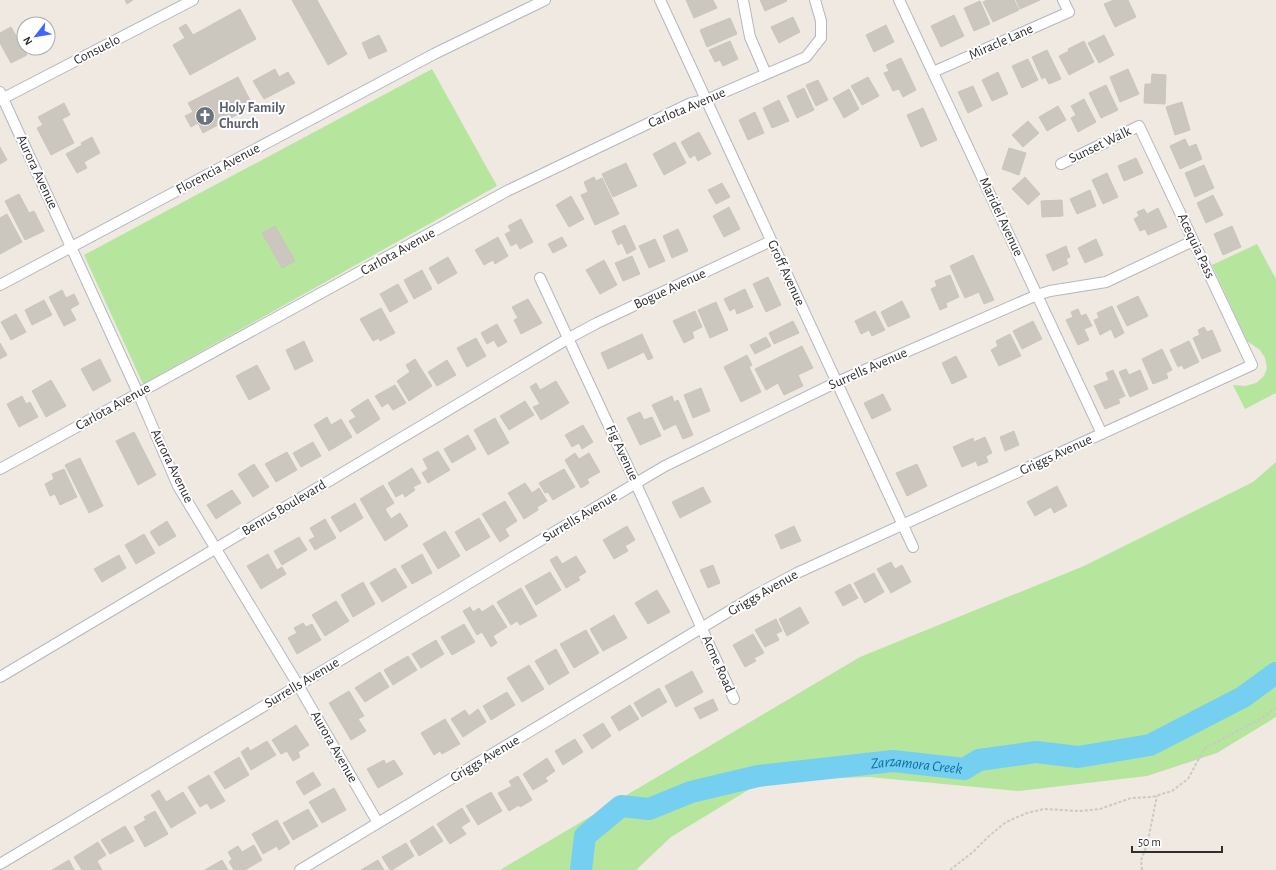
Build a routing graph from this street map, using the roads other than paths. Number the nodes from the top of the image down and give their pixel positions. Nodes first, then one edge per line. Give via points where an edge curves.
1 (193, 0) edge
2 (545, 0) edge
3 (660, 0) edge
4 (743, 0) edge
5 (815, 0) edge
6 (899, 0) edge
7 (1063, 0) edge
8 (933, 72) junction
9 (766, 74) junction
10 (1, 97) edge
11 (706, 100) junction
12 (1139, 126) joint
13 (1061, 164) dead end
14 (771, 241) junction
15 (1193, 241) junction
16 (72, 247) junction
17 (540, 278) dead end
18 (0, 285) edge
19 (1037, 295) junction
20 (569, 338) junction
21 (1252, 365) joint
22 (837, 382) junction
23 (138, 394) junction
24 (1102, 434) junction
25 (0, 469) edge
26 (636, 484) junction
27 (903, 525) junction
28 (913, 547) dead end
29 (216, 548) junction
30 (702, 629) junction
31 (0, 677) edge
32 (298, 685) junction
33 (734, 699) dead end
34 (378, 823) junction
35 (0, 864) edge
36 (300, 870) edge

1 - 10 street, Consuelo
2 - 16 street, Florencia Avenue via 434,54
3 - 11 street, Groff Avenue
4 - 9 street via 750,36
5 - 9 street, Carlota Avenue via 822,21 821,38 806,57
6 - 8 street, Maridel Avenue
7 - 8 street, Miracle Lane via 1069,12
8 - 19 street, Maridel Avenue
9 - 11 street, Carlota Avenue
10 - 16 street, Aurora Avenue
11 - 14 street, Groff Avenue
11 - 23 street, Carlota Avenue via 691,103 507,191
12 - 13 street, Sunset Walk
12 - 15 street, Acequia Pass
14 - 20 street, Bogue Avenue
14 - 22 street, Groff Avenue
15 - 19 street, Surrells Avenue via 1106,282
15 - 21 street, Acequia Pass
16 - 18 street, Florencia Avenue
16 - 23 street, Aurora Avenue
17 - 20 street, Fig Avenue
19 - 22 street, Surrells Avenue
19 - 24 street, Maridel Avenue
20 - 26 street, Fig Avenue
20 - 29 street, Benrus Boulevard
21 - 24 street, Griggs Avenue
22 - 26 street, Surrells Avenue via 665,466
22 - 27 street, Groff Avenue
23 - 25 street, Carlota Avenue
23 - 29 street, Aurora Avenue via 178,486
24 - 27 street, Griggs Avenue
26 - 30 street, Fig Avenue
26 - 32 street, Surrells Avenue
27 - 28 street, Groff Avenue
27 - 30 street, Griggs Avenue via 797,573
29 - 31 street, Benrus Boulevard
29 - 32 street, Aurora Avenue
30 - 33 street, Acme Road
30 - 34 street, Griggs Avenue
32 - 34 street, Aurora Avenue
32 - 35 street, Surrells Avenue
34 - 36 street, Griggs Avenue

